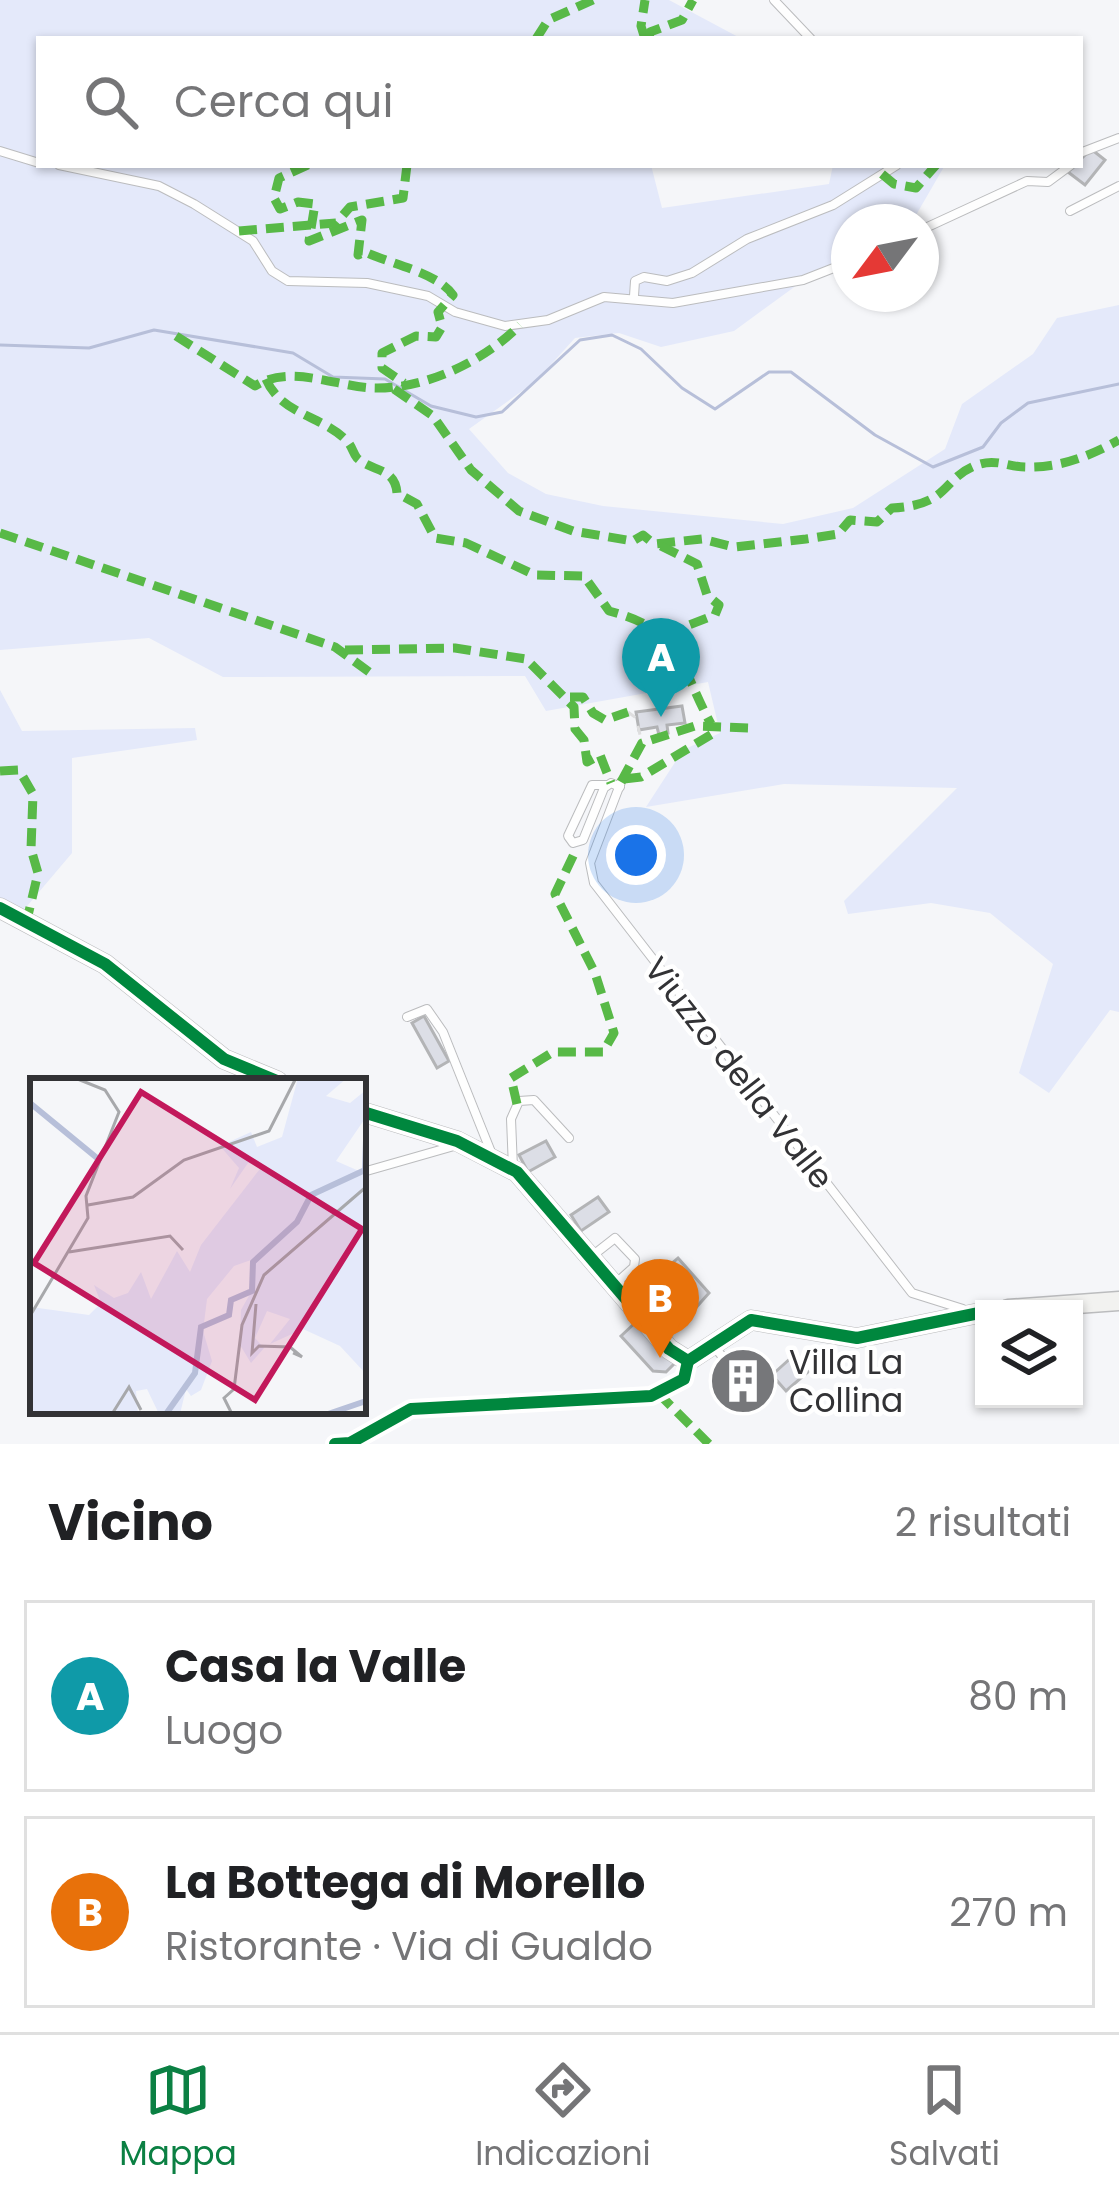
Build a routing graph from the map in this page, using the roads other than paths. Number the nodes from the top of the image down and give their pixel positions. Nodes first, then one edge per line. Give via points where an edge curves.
1 (774, 0) edge
2 (808, 36) edge
3 (1119, 138) edge
4 (0, 151) edge
5 (1083, 152) edge
6 (36, 162) edge
7 (73, 168) edge
8 (892, 168) edge
9 (1067, 168) edge
10 (1119, 186) edge
11 (1070, 211) dead end
12 (939, 222) edge
13 (831, 269) edge
14 (634, 296) junction
15 (607, 785) junction
16 (0, 908) edge
17 (407, 1017) dead end
18 (270, 1078) edge
19 (366, 1113) edge
20 (569, 1138) dead end
21 (462, 1144) junction
22 (494, 1158) junction
23 (512, 1169) junction
24 (366, 1171) edge
25 (590, 1257) junction
26 (656, 1264) dead end
27 (618, 1289) junction
28 (1119, 1301) edge
29 (1083, 1304) edge
30 (975, 1311) edge
31 (975, 1313) edge
32 (713, 1345) junction
33 (688, 1361) junction
34 (734, 1371) dead end
35 (335, 1444) edge

1 - 2 lane
3 - 5 lane
4 - 6 lane
7 - 14 lane via 159,186 194,204 254,241 288,281 428,296 505,326
8 - 14 lane via 676,280 635,281
9 - 12 lane
10 - 11 lane
13 - 14 lane via 673,302
15 - 15 lane via 583,840 573,844 568,836 592,785
15 - 30 lane, Viuzzo della Valle via 621,784 590,863 594,883 912,1293
16 - 18 street via 105,964 211,1051
17 - 22 lane via 427,1009 436,1022
19 - 21 street
20 - 23 lane via 534,1100 519,1101 511,1119
21 - 22 street
21 - 24 lane
22 - 23 street
23 - 25 street
25 - 27 street
25 - 27 lane via 613,1238 626,1249 635,1264
26 - 27 lane
27 - 33 street
28 - 29 street
31 - 32 street via 857,1338 751,1320
32 - 33 street
32 - 34 lane
33 - 35 street via 684,1379 651,1396 411,1409

